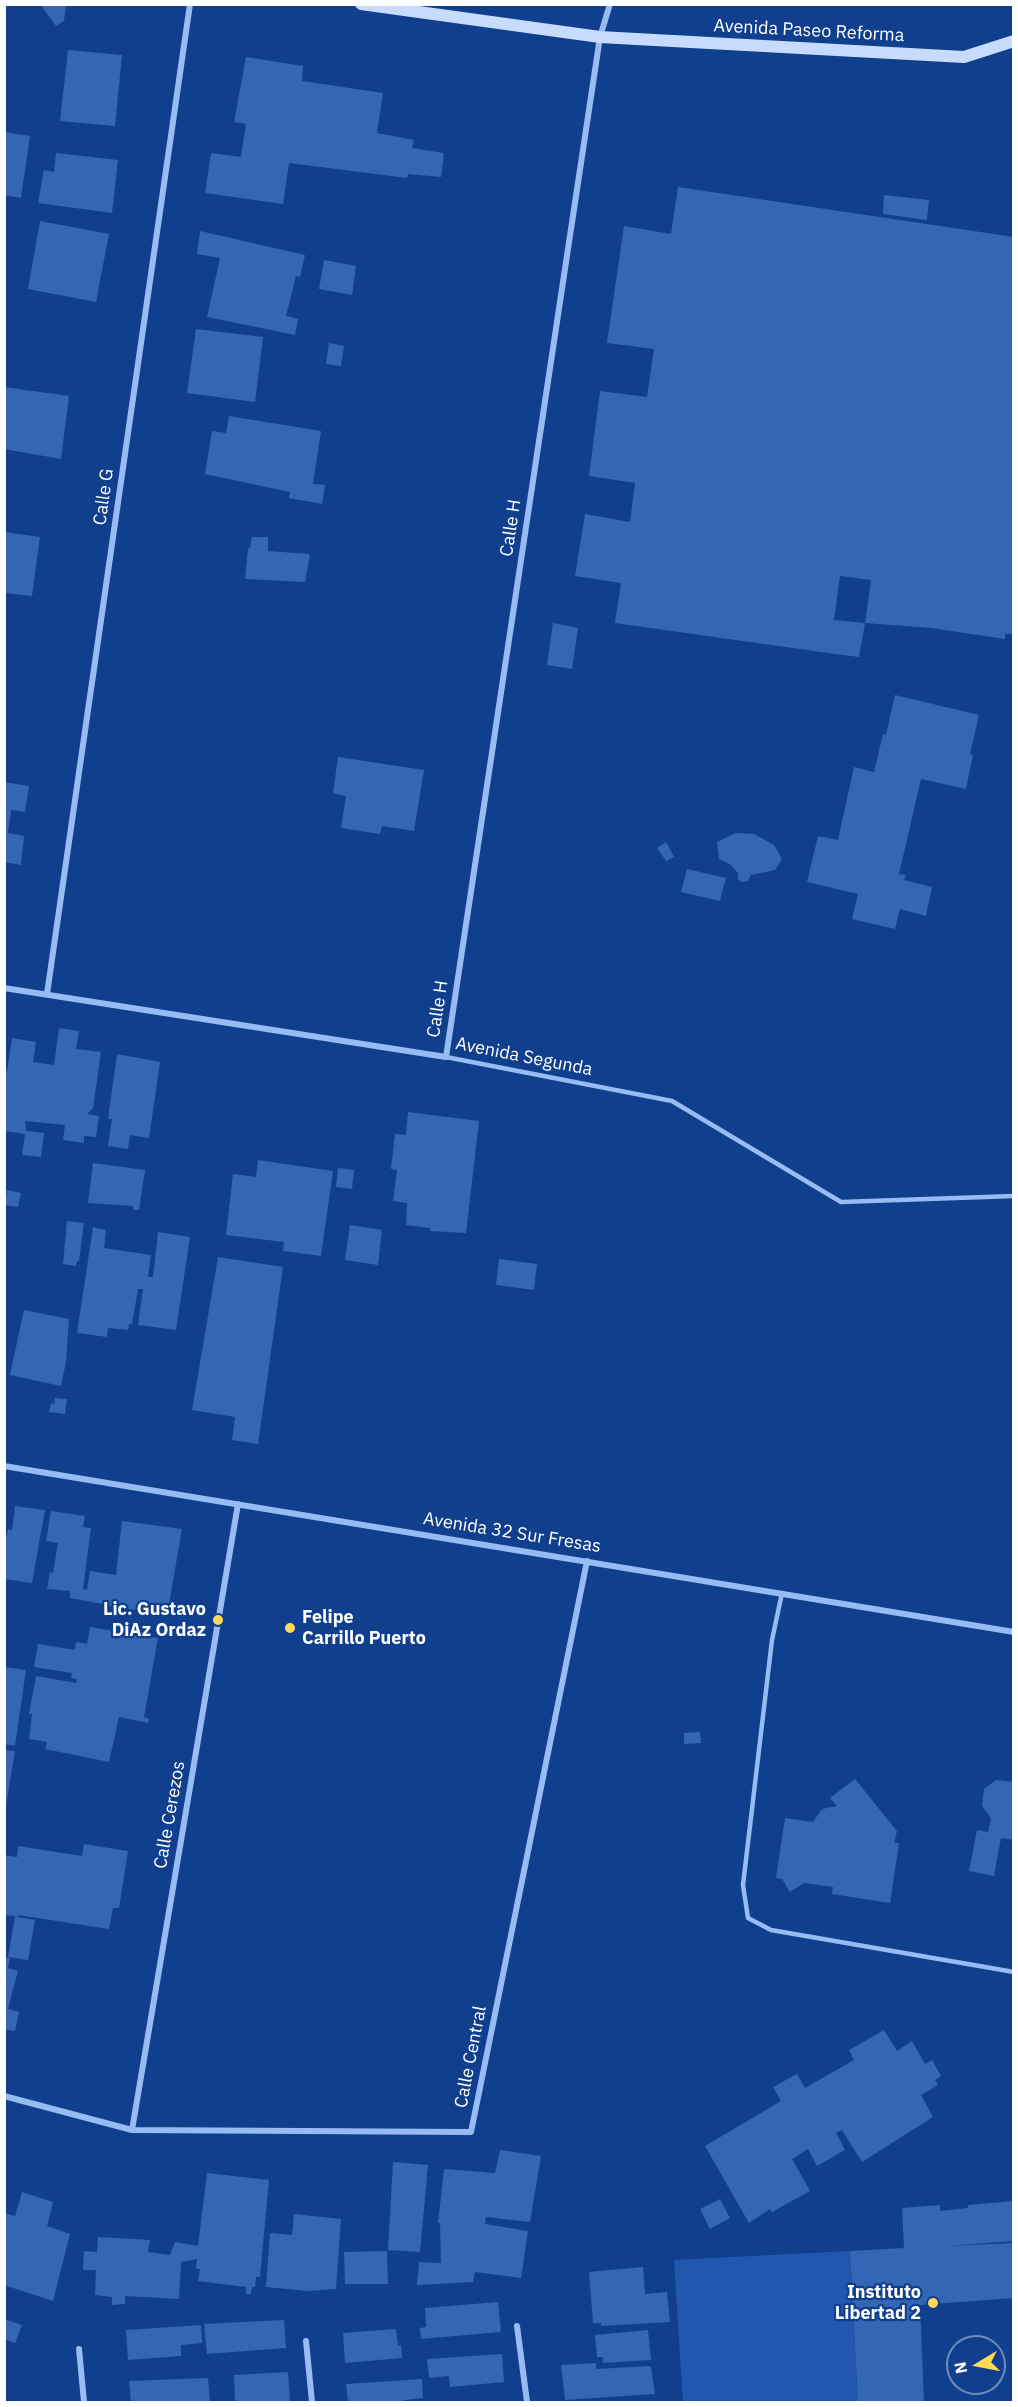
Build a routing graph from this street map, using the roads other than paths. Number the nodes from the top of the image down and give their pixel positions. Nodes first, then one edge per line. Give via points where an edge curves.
1 (190, 4) edge
2 (361, 4) edge
3 (610, 4) edge
4 (600, 37) junction
5 (1014, 41) edge
6 (4, 988) edge
7 (47, 994) junction
8 (446, 1057) junction
9 (1014, 1196) edge
10 (4, 1466) edge
11 (238, 1504) junction
12 (587, 1561) junction
13 (782, 1593) junction
14 (1014, 1632) edge
15 (1014, 1972) edge
16 (4, 2097) edge
17 (132, 2130) junction
18 (517, 2326) dead end
19 (306, 2341) dead end
20 (79, 2349) dead end
21 (84, 2403) edge
22 (312, 2403) edge
23 (527, 2403) edge

1 - 7 street, Calle G
2 - 4 main road, Avenida Paseo Reforma
3 - 4 street, Calle H
4 - 5 main road, Avenida Paseo Reforma via 964,57
4 - 8 street, Calle H
6 - 7 street, Avenida Segunda
7 - 8 street, Avenida Segunda
8 - 9 lane, Avenida Segunda via 672,1101 841,1202
10 - 11 street, Avenida 32 Sur Fresas
11 - 12 street, Avenida 32 Sur Fresas
11 - 17 street, Calle Cerezos
12 - 13 street, Avenida 32 Sur Fresas
12 - 17 street, Calle Central via 471,2132
13 - 14 street, Avenida 32 Sur Fresas
13 - 15 lane via 772,1640 743,1885 748,1918 771,1930
16 - 17 street, Calle Central
18 - 23 street
19 - 22 street
20 - 21 street

